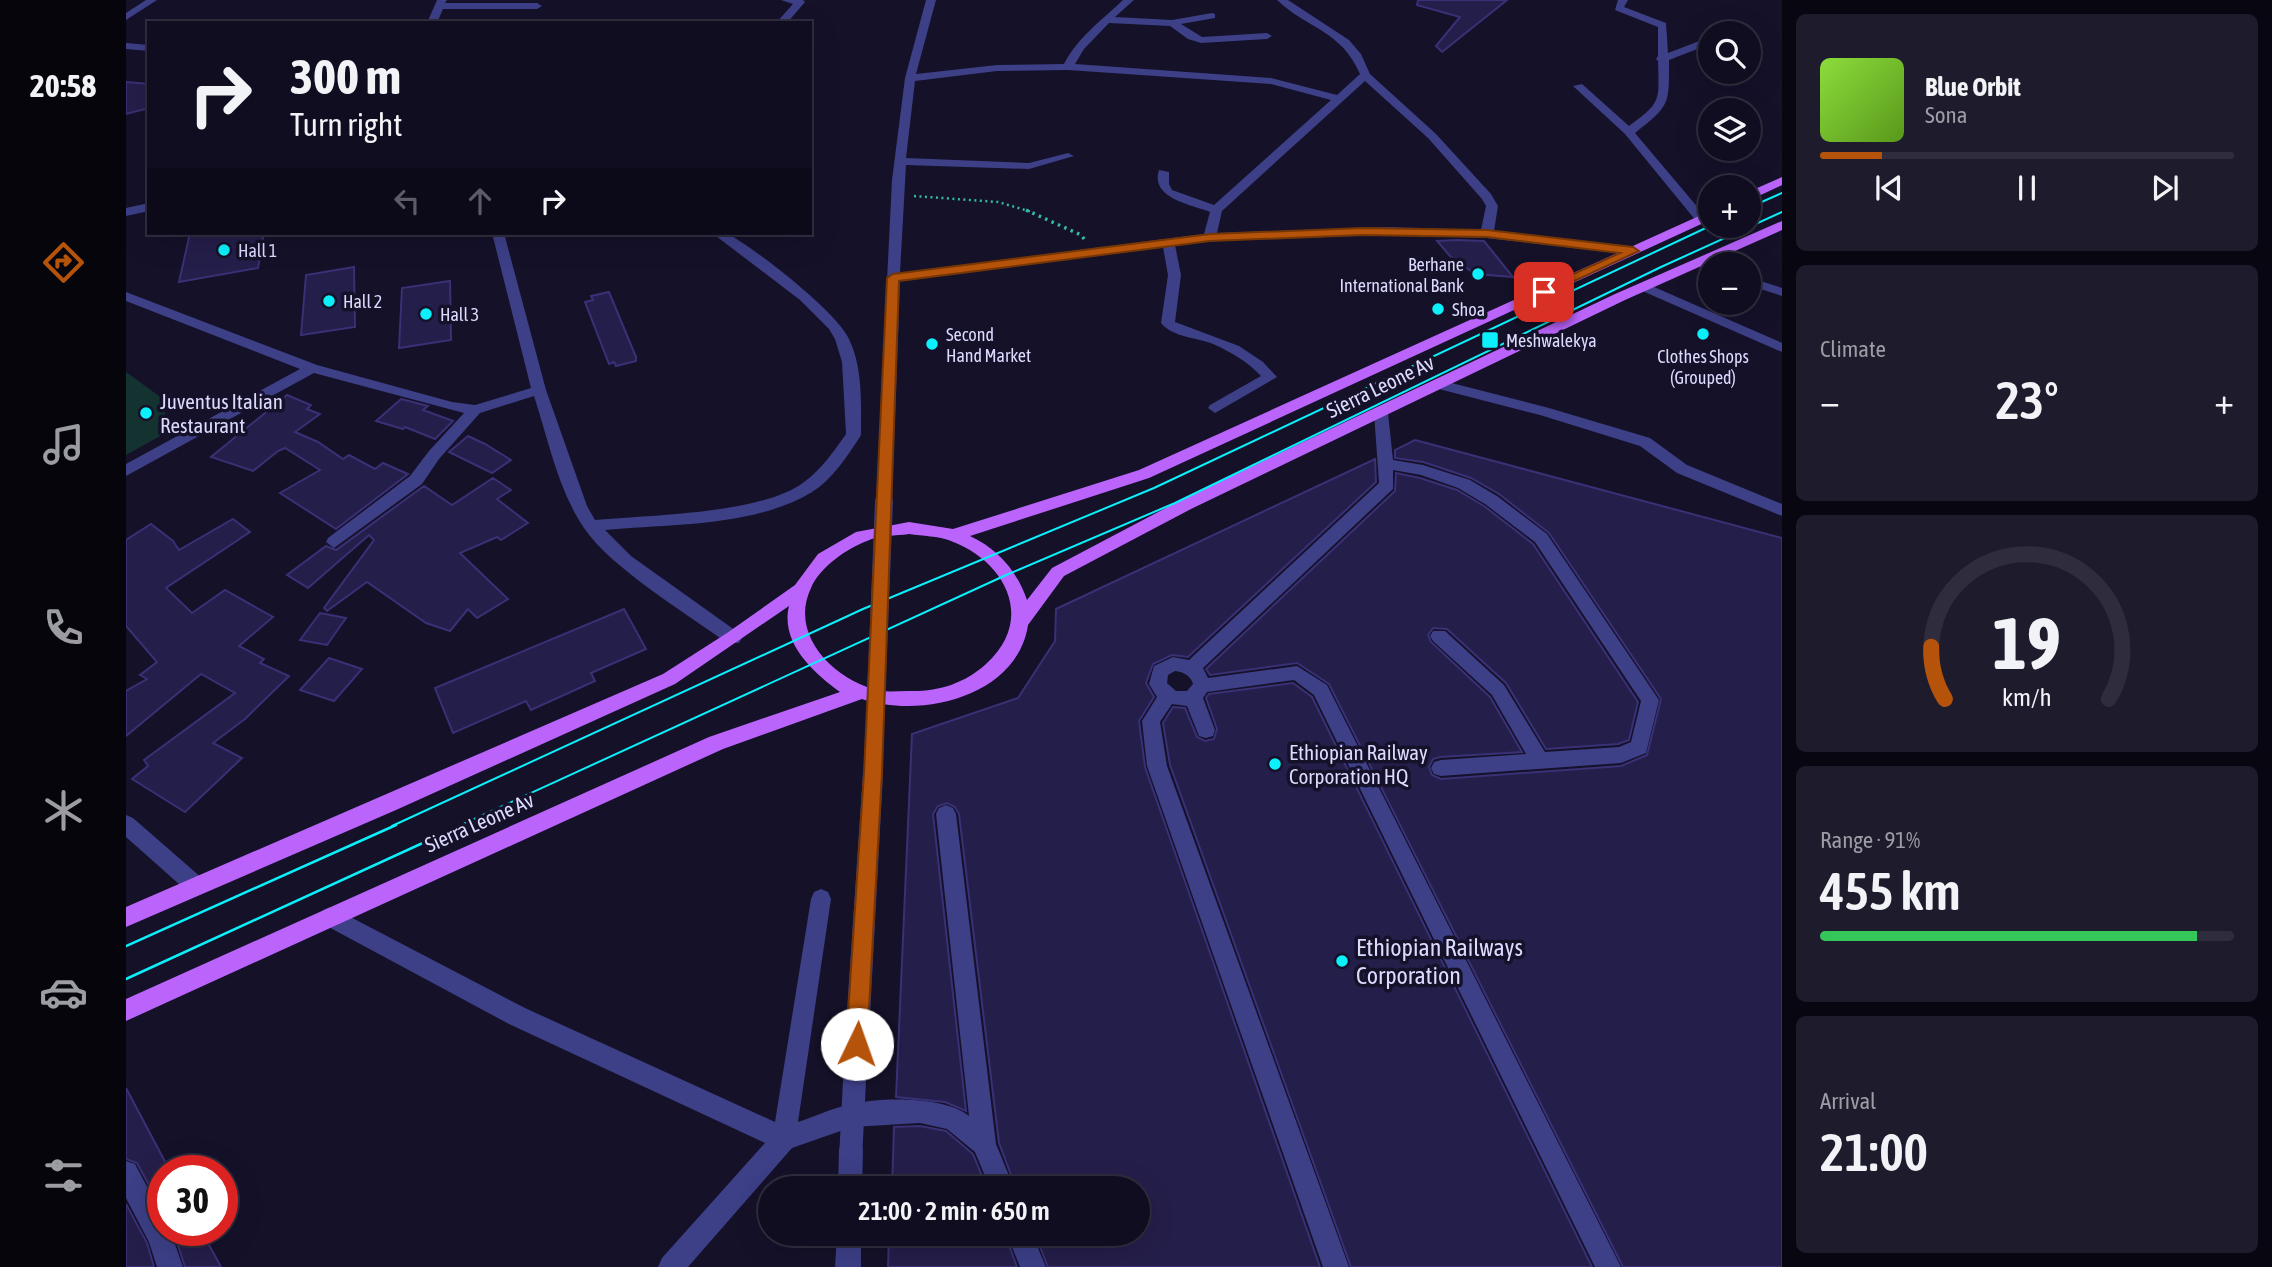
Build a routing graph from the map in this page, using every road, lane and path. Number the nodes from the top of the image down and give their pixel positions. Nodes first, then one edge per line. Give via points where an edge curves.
1 (152, 0) edge
2 (786, 0) edge
3 (932, 0) edge
4 (1129, 0) edge
5 (1282, 0) edge
6 (1623, 0) edge
7 (801, 1) edge
8 (441, 3) edge
9 (537, 6) dead end
10 (1212, 16) dead end
11 (126, 17) edge
12 (1107, 20) junction
13 (433, 21) edge
14 (783, 21) edge
15 (1172, 23) junction
16 (1266, 36) dead end
17 (1698, 45) edge
18 (126, 46) edge
19 (147, 48) edge
20 (1661, 59) junction
21 (1068, 67) junction
22 (1365, 75) junction
23 (909, 78) junction
24 (1578, 86) dead end
25 (1337, 98) junction
26 (1629, 132) junction
27 (1068, 156) dead end
28 (900, 161) junction
29 (1163, 172) dead end
30 (1782, 181) edge
31 (1761, 191) edge
32 (898, 196) junction
33 (147, 207) edge
34 (1698, 209) edge
35 (1216, 210) junction
36 (126, 212) edge
37 (1698, 220) edge
38 (1782, 225) edge
39 (1487, 234) junction
40 (499, 235) edge
41 (722, 235) edge
42 (1210, 237) junction
43 (1168, 244) junction
44 (1633, 251) junction
45 (1095, 252) junction
46 (1729, 252) edge
47 (1698, 267) edge
48 (893, 278) junction
49 (1761, 285) edge
50 (1645, 287) junction
51 (1782, 292) edge
52 (126, 296) edge
53 (1782, 348) edge
54 (312, 368) junction
55 (1440, 385) junction
56 (539, 390) junction
57 (1215, 408) dead end
58 (475, 410) junction
59 (1381, 414) junction
60 (1387, 464) junction
61 (126, 471) edge
62 (1782, 510) edge
63 (592, 526) junction
64 (954, 535) junction
65 (334, 542) dead end
66 (801, 589) junction
67 (1021, 621) junction
68 (1439, 636) dead end
69 (733, 638) junction
70 (1195, 684) junction
71 (858, 693) junction
72 (1168, 696) junction
73 (1206, 730) dead end
74 (1540, 761) junction
75 (1441, 768) dead end
76 (946, 814) dead end
77 (126, 824) edge
78 (197, 886) junction
79 (821, 899) dead end
80 (126, 917) edge
81 (330, 917) junction
82 (126, 1010) edge
83 (784, 1139) junction
84 (984, 1144) junction
85 (126, 1173) edge
86 (851, 1176) edge
87 (997, 1176) edge
88 (849, 1246) edge
89 (1025, 1246) edge
90 (170, 1267) edge
91 (671, 1267) edge
92 (848, 1267) edge
93 (1033, 1267) edge
94 (1336, 1267) edge
95 (1608, 1267) edge

1 - 11 street
2 - 7 street
3 - 23 street
4 - 12 street
5 - 22 street via 1345,42
6 - 20 street via 1618,8 1663,25
7 - 14 street
8 - 9 street
8 - 13 street
10 - 15 street
12 - 15 street
12 - 21 street via 1079,44
15 - 16 street via 1197,39
17 - 20 street
18 - 19 street
20 - 26 street via 1664,99
21 - 23 street via 997,68
21 - 25 street via 1260,80
22 - 25 street
22 - 39 street via 1432,136 1487,197 1492,206
23 - 28 street
24 - 26 street
25 - 35 street
26 - 34 street
27 - 28 street via 1029,166
28 - 32 street
29 - 35 street via 1168,192
30 - 31 main road
32 - 45 path via 998,202 1033,212 1081,235
32 - 48 street
33 - 36 street
35 - 42 street
37 - 44 main road, Sierra Leone Av
38 - 46 main road, Sierra Leone Av
39 - 42 street via 1387,231
39 - 44 street
40 - 56 street
41 - 63 street via 820,311 841,336 851,367 854,435 808,488 780,502 746,511
42 - 43 street
43 - 45 street
43 - 57 street via 1175,265 1168,323 1233,348 1270,377
44 - 64 main road, Sierra Leone Av via 1144,474
45 - 48 street
47 - 50 main road, Sierra Leone Av
48 - 86 street, bridge
49 - 51 street
50 - 53 street
50 - 55 main road, Sierra Leone Av
52 - 54 street
54 - 58 street
54 - 61 street
55 - 59 main road, Sierra Leone Av
55 - 62 street via 1645,442 1682,469
56 - 58 street
56 - 63 street via 579,506
58 - 65 street via 416,480
59 - 60 street
59 - 67 main road, Sierra Leone Av via 1185,505 1058,572
60 - 70 street via 1387,485
60 - 74 street via 1464,484 1541,538 1650,700 1639,747 1622,755
63 - 69 street via 625,560
64 - 66 main road via 909,528 864,536 825,557
64 - 67 main road via 983,549 1005,569 1018,593
66 - 69 main road
66 - 71 main road via 795,618 803,648 825,675
67 - 71 main road via 1009,652 982,679 945,696 901,701
68 - 74 street via 1498,690
69 - 78 main road via 669,680
70 - 72 street via 1177,699
70 - 72 street via 1173,664 1160,671 1158,684
70 - 73 street
70 - 95 street via 1297,673 1321,690
71 - 81 main road, Sierra Leone Av via 716,743
72 - 94 street via 1151,721 1157,766
74 - 75 street
76 - 84 street
77 - 78 street
78 - 80 main road
79 - 83 street
81 - 82 main road, Sierra Leone Av
81 - 83 street via 517,1016
83 - 84 street via 852,1115 920,1111 953,1118
83 - 91 street
84 - 87 street
85 - 90 street via 160,1237
88 - 92 street
89 - 93 street

